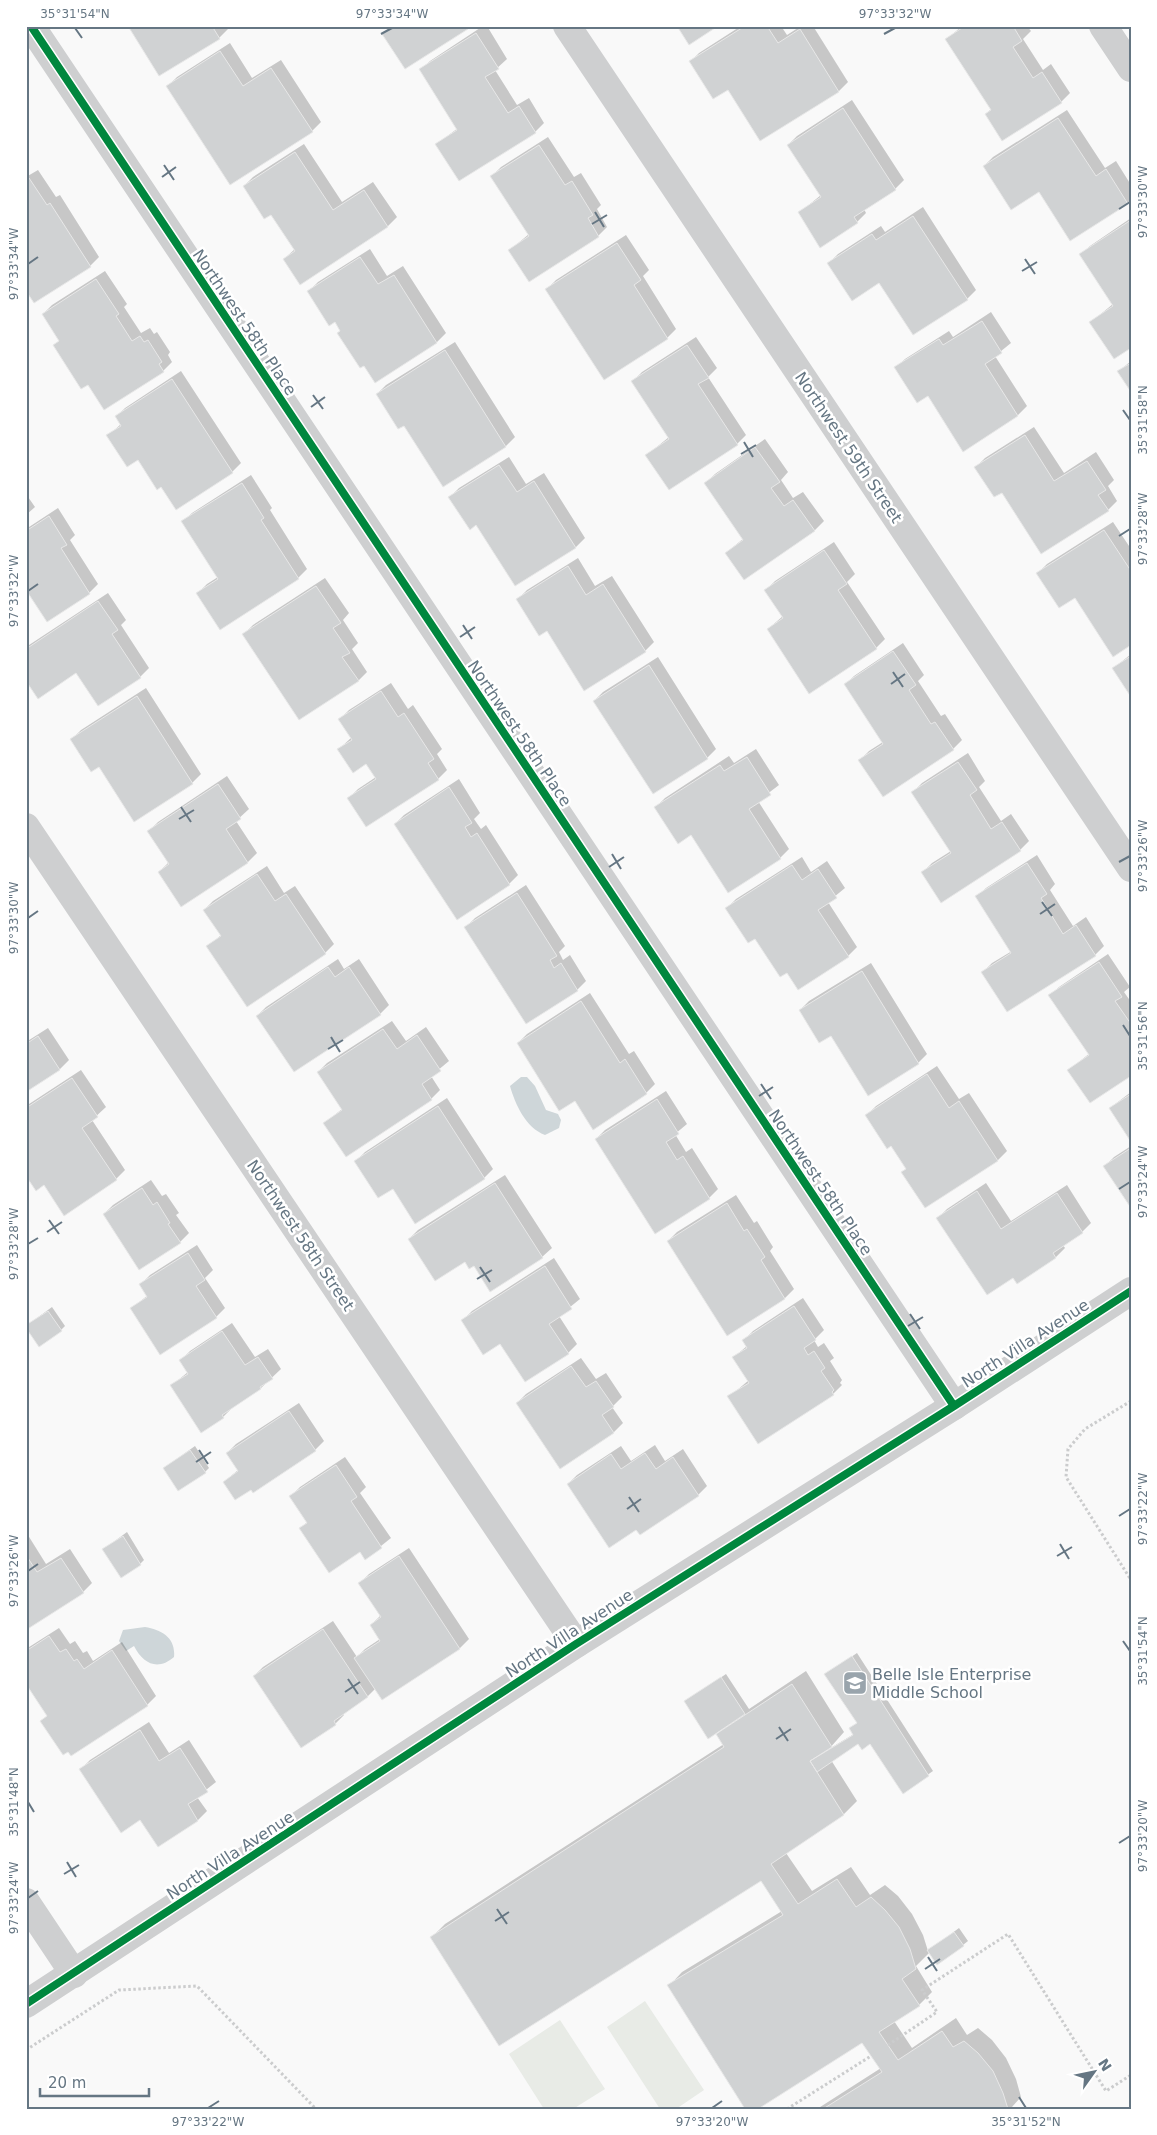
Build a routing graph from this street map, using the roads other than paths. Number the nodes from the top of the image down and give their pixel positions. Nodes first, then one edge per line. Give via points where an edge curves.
1 (31, 26) edge
2 (567, 26) edge
3 (1103, 26) edge
4 (1131, 68) edge
5 (26, 827) edge
6 (1131, 868) edge
7 (1131, 1291) edge
8 (954, 1406) junction
9 (576, 1644) junction
10 (26, 1902) edge
11 (74, 1974) junction
12 (26, 2004) edge

1 - 8 street, Northwest 58th Place
2 - 6 street, Northwest 59th Street
3 - 4 street
5 - 9 street, Northwest 58th Street
7 - 8 street, North Villa Avenue
8 - 9 street, North Villa Avenue
9 - 11 street, North Villa Avenue
10 - 11 street
11 - 12 street, North Villa Avenue

